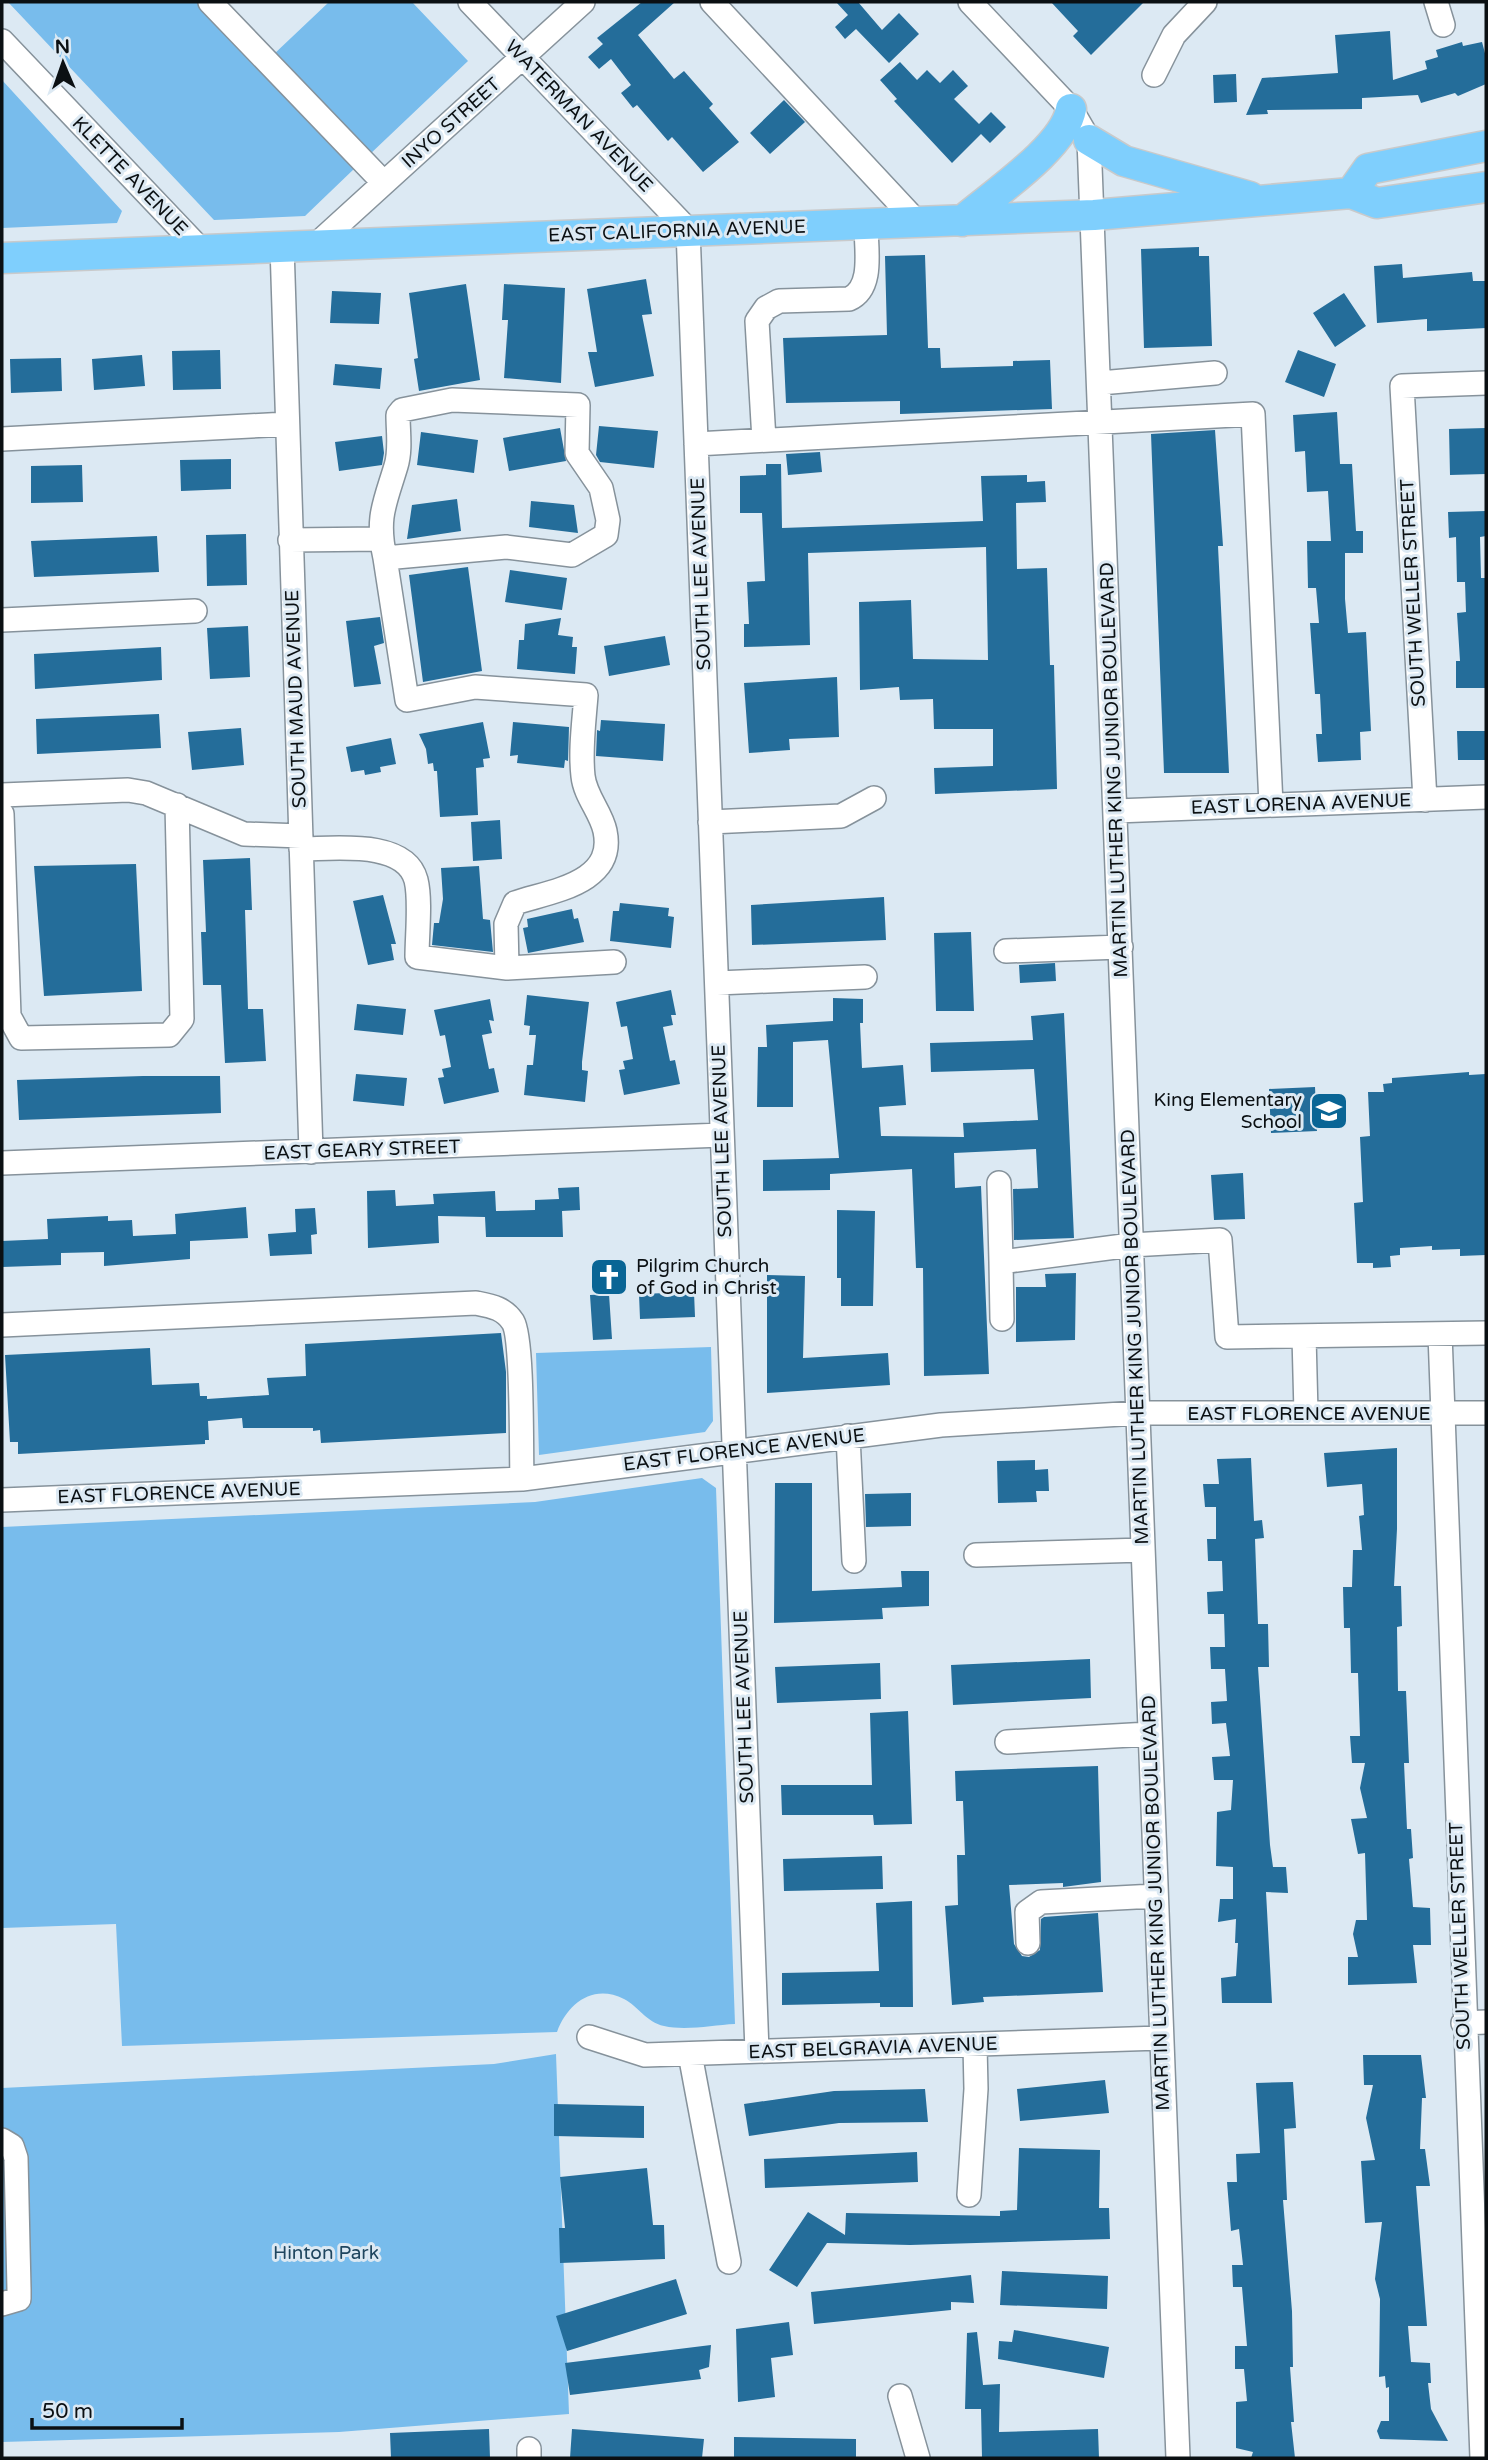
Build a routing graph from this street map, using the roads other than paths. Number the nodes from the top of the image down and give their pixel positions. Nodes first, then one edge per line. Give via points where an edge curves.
1 (210, 2) edge
2 (470, 2) edge
3 (583, 2) edge
4 (712, 2) edge
5 (970, 2) edge
6 (1205, 2) edge
7 (1436, 2) edge
8 (1443, 25) dead end
9 (2, 41) edge
10 (524, 59) junction
11 (1154, 75) dead end
12 (1071, 109) junction
13 (1089, 140) junction
14 (1486, 146) edge
15 (384, 183) junction
16 (1486, 187) edge
17 (1351, 193) junction
18 (1267, 202) junction
19 (1094, 215) junction
20 (962, 221) junction
21 (918, 223) junction
22 (866, 226) junction
23 (688, 230) junction
24 (317, 244) junction
25 (282, 246) junction
26 (200, 249) junction
27 (2, 258) edge
28 (1215, 373) dead end
29 (1100, 383) junction
30 (1486, 383) edge
31 (1101, 421) junction
32 (287, 424) junction
33 (2, 439) edge
34 (764, 440) junction
35 (696, 444) junction
36 (290, 540) junction
37 (383, 548) junction
38 (195, 611) dead end
39 (2, 620) edge
40 (2, 795) edge
41 (1486, 797) edge
42 (874, 798) dead end
43 (1425, 800) junction
44 (177, 805) junction
45 (1271, 806) junction
46 (1116, 811) junction
47 (2, 814) edge
48 (710, 822) junction
49 (301, 842) junction
50 (1121, 947) junction
51 (1006, 951) dead end
52 (614, 962) dead end
53 (507, 968) junction
54 (865, 977) dead end
55 (717, 983) junction
56 (722, 1135) junction
57 (311, 1152) junction
58 (2, 1163) edge
59 (999, 1184) dead end
60 (1131, 1245) junction
61 (1001, 1262) junction
62 (1002, 1319) dead end
63 (2, 1325) edge
64 (1486, 1333) edge
65 (1440, 1334) junction
66 (1304, 1336) junction
67 (1138, 1413) junction
68 (1306, 1413) junction
69 (1486, 1413) edge
70 (1442, 1415) junction
71 (848, 1436) junction
72 (734, 1450) junction
73 (522, 1479) junction
74 (2, 1500) edge
75 (1143, 1550) junction
76 (976, 1555) dead end
77 (854, 1561) dead end
78 (1149, 1734) junction
79 (1007, 1742) dead end
80 (1155, 1896) junction
81 (1028, 1943) dead end
82 (1486, 2022) edge
83 (1463, 2023) junction
84 (589, 2037) dead end
85 (1160, 2038) junction
86 (975, 2045) junction
87 (757, 2052) junction
88 (690, 2054) junction
89 (2, 2140) edge
90 (969, 2195) dead end
91 (729, 2262) dead end
92 (2, 2304) edge
93 (900, 2396) dead end
94 (918, 2458) edge
95 (1178, 2458) edge
96 (1482, 2458) edge

1 - 15 street
2 - 10 street, WATERMAN AVENUE
3 - 10 street, INYO STREET
4 - 21 street
5 - 12 street
6 - 11 street via 1174,34
7 - 8 street
9 - 26 street, KLETTE AVENUE
10 - 15 street, INYO STREET
10 - 23 street, WATERMAN AVENUE
12 - 13 street
12 - 20 main road via 1056,140
13 - 18 main road via 1124,160
13 - 19 street, MARTIN LUTHER KING JUNIOR BOULEVARD
14 - 17 main road via 1368,169
15 - 24 street, INYO STREET
16 - 17 main road, EAST CALIFORNIA AVENUE via 1377,204
17 - 18 main road, EAST CALIFORNIA AVENUE
18 - 19 main road, EAST CALIFORNIA AVENUE
19 - 20 main road, EAST CALIFORNIA AVENUE
19 - 29 street, MARTIN LUTHER KING JUNIOR BOULEVARD
20 - 21 main road, EAST CALIFORNIA AVENUE
21 - 22 main road, EAST CALIFORNIA AVENUE
22 - 23 main road, EAST CALIFORNIA AVENUE
22 - 34 street via 865,285 859,295 779,301 766,308 757,321
23 - 24 main road, EAST CALIFORNIA AVENUE
23 - 35 street, SOUTH LEE AVENUE
24 - 25 main road, EAST CALIFORNIA AVENUE
25 - 26 main road, EAST CALIFORNIA AVENUE
25 - 32 street, SOUTH MAUD AVENUE
26 - 27 main road, EAST CALIFORNIA AVENUE
28 - 29 street
29 - 31 street, MARTIN LUTHER KING JUNIOR BOULEVARD
30 - 43 street, SOUTH WELLER STREET via 1402,386
31 - 34 street
31 - 45 street via 1255,415
31 - 46 street, MARTIN LUTHER KING JUNIOR BOULEVARD
32 - 33 street
32 - 36 street, SOUTH MAUD AVENUE
34 - 35 street
35 - 48 street, SOUTH LEE AVENUE
36 - 37 street
36 - 49 street, SOUTH MAUD AVENUE
37 - 37 street via 506,547 572,555 606,535 608,520 601,488 576,453 578,405 452,400 401,410 396,465 386,489
37 - 53 street via 407,700 475,687 586,695 583,779 606,832 599,866 584,882 515,903 506,924
38 - 39 street
40 - 44 street via 128,790
41 - 43 street, EAST LORENA AVENUE
42 - 48 street via 841,816
43 - 45 street, EAST LORENA AVENUE
44 - 47 street via 182,1018 169,1035 21,1038 9,1016
44 - 49 street via 244,834
45 - 46 street, EAST LORENA AVENUE
46 - 50 street, MARTIN LUTHER KING JUNIOR BOULEVARD
48 - 55 street, SOUTH LEE AVENUE
49 - 53 street via 384,851 401,860 416,878 417,957
49 - 57 street, SOUTH MAUD AVENUE
50 - 51 street
50 - 60 street, MARTIN LUTHER KING JUNIOR BOULEVARD
52 - 53 street
54 - 55 street
55 - 56 street, SOUTH LEE AVENUE
56 - 57 street, EAST GEARY STREET
56 - 72 street, SOUTH LEE AVENUE
57 - 58 street, EAST GEARY STREET
59 - 61 street
60 - 61 street
60 - 66 street via 1220,1240 1227,1337
60 - 67 street, MARTIN LUTHER KING JUNIOR BOULEVARD
61 - 62 street
63 - 73 street via 476,1303 492,1306 503,1310 517,1332
64 - 65 street
65 - 66 street
65 - 70 street, SOUTH WELLER STREET
66 - 68 street
67 - 68 street, EAST FLORENCE AVENUE
67 - 71 street, EAST FLORENCE AVENUE via 941,1425
67 - 75 street, MARTIN LUTHER KING JUNIOR BOULEVARD
68 - 70 street, EAST FLORENCE AVENUE
69 - 70 street, EAST FLORENCE AVENUE
70 - 83 street, SOUTH WELLER STREET
71 - 72 street, EAST FLORENCE AVENUE
71 - 77 street
72 - 73 street, EAST FLORENCE AVENUE
72 - 87 street, SOUTH LEE AVENUE
73 - 74 street, EAST FLORENCE AVENUE
75 - 76 street
75 - 78 street, MARTIN LUTHER KING JUNIOR BOULEVARD
78 - 79 street
78 - 80 street, MARTIN LUTHER KING JUNIOR BOULEVARD
80 - 81 street via 1041,1902 1027,1912
80 - 85 street, MARTIN LUTHER KING JUNIOR BOULEVARD
82 - 83 street
83 - 96 street, SOUTH WELLER STREET
84 - 88 street, EAST BELGRAVIA AVENUE via 645,2055
85 - 86 street, EAST BELGRAVIA AVENUE
85 - 95 street, MARTIN LUTHER KING JUNIOR BOULEVARD
86 - 87 street, EAST BELGRAVIA AVENUE
86 - 90 street
87 - 88 street, EAST BELGRAVIA AVENUE
88 - 91 street
89 - 92 street via 12,2146 16,2158 19,2289 19,2299
93 - 94 street

